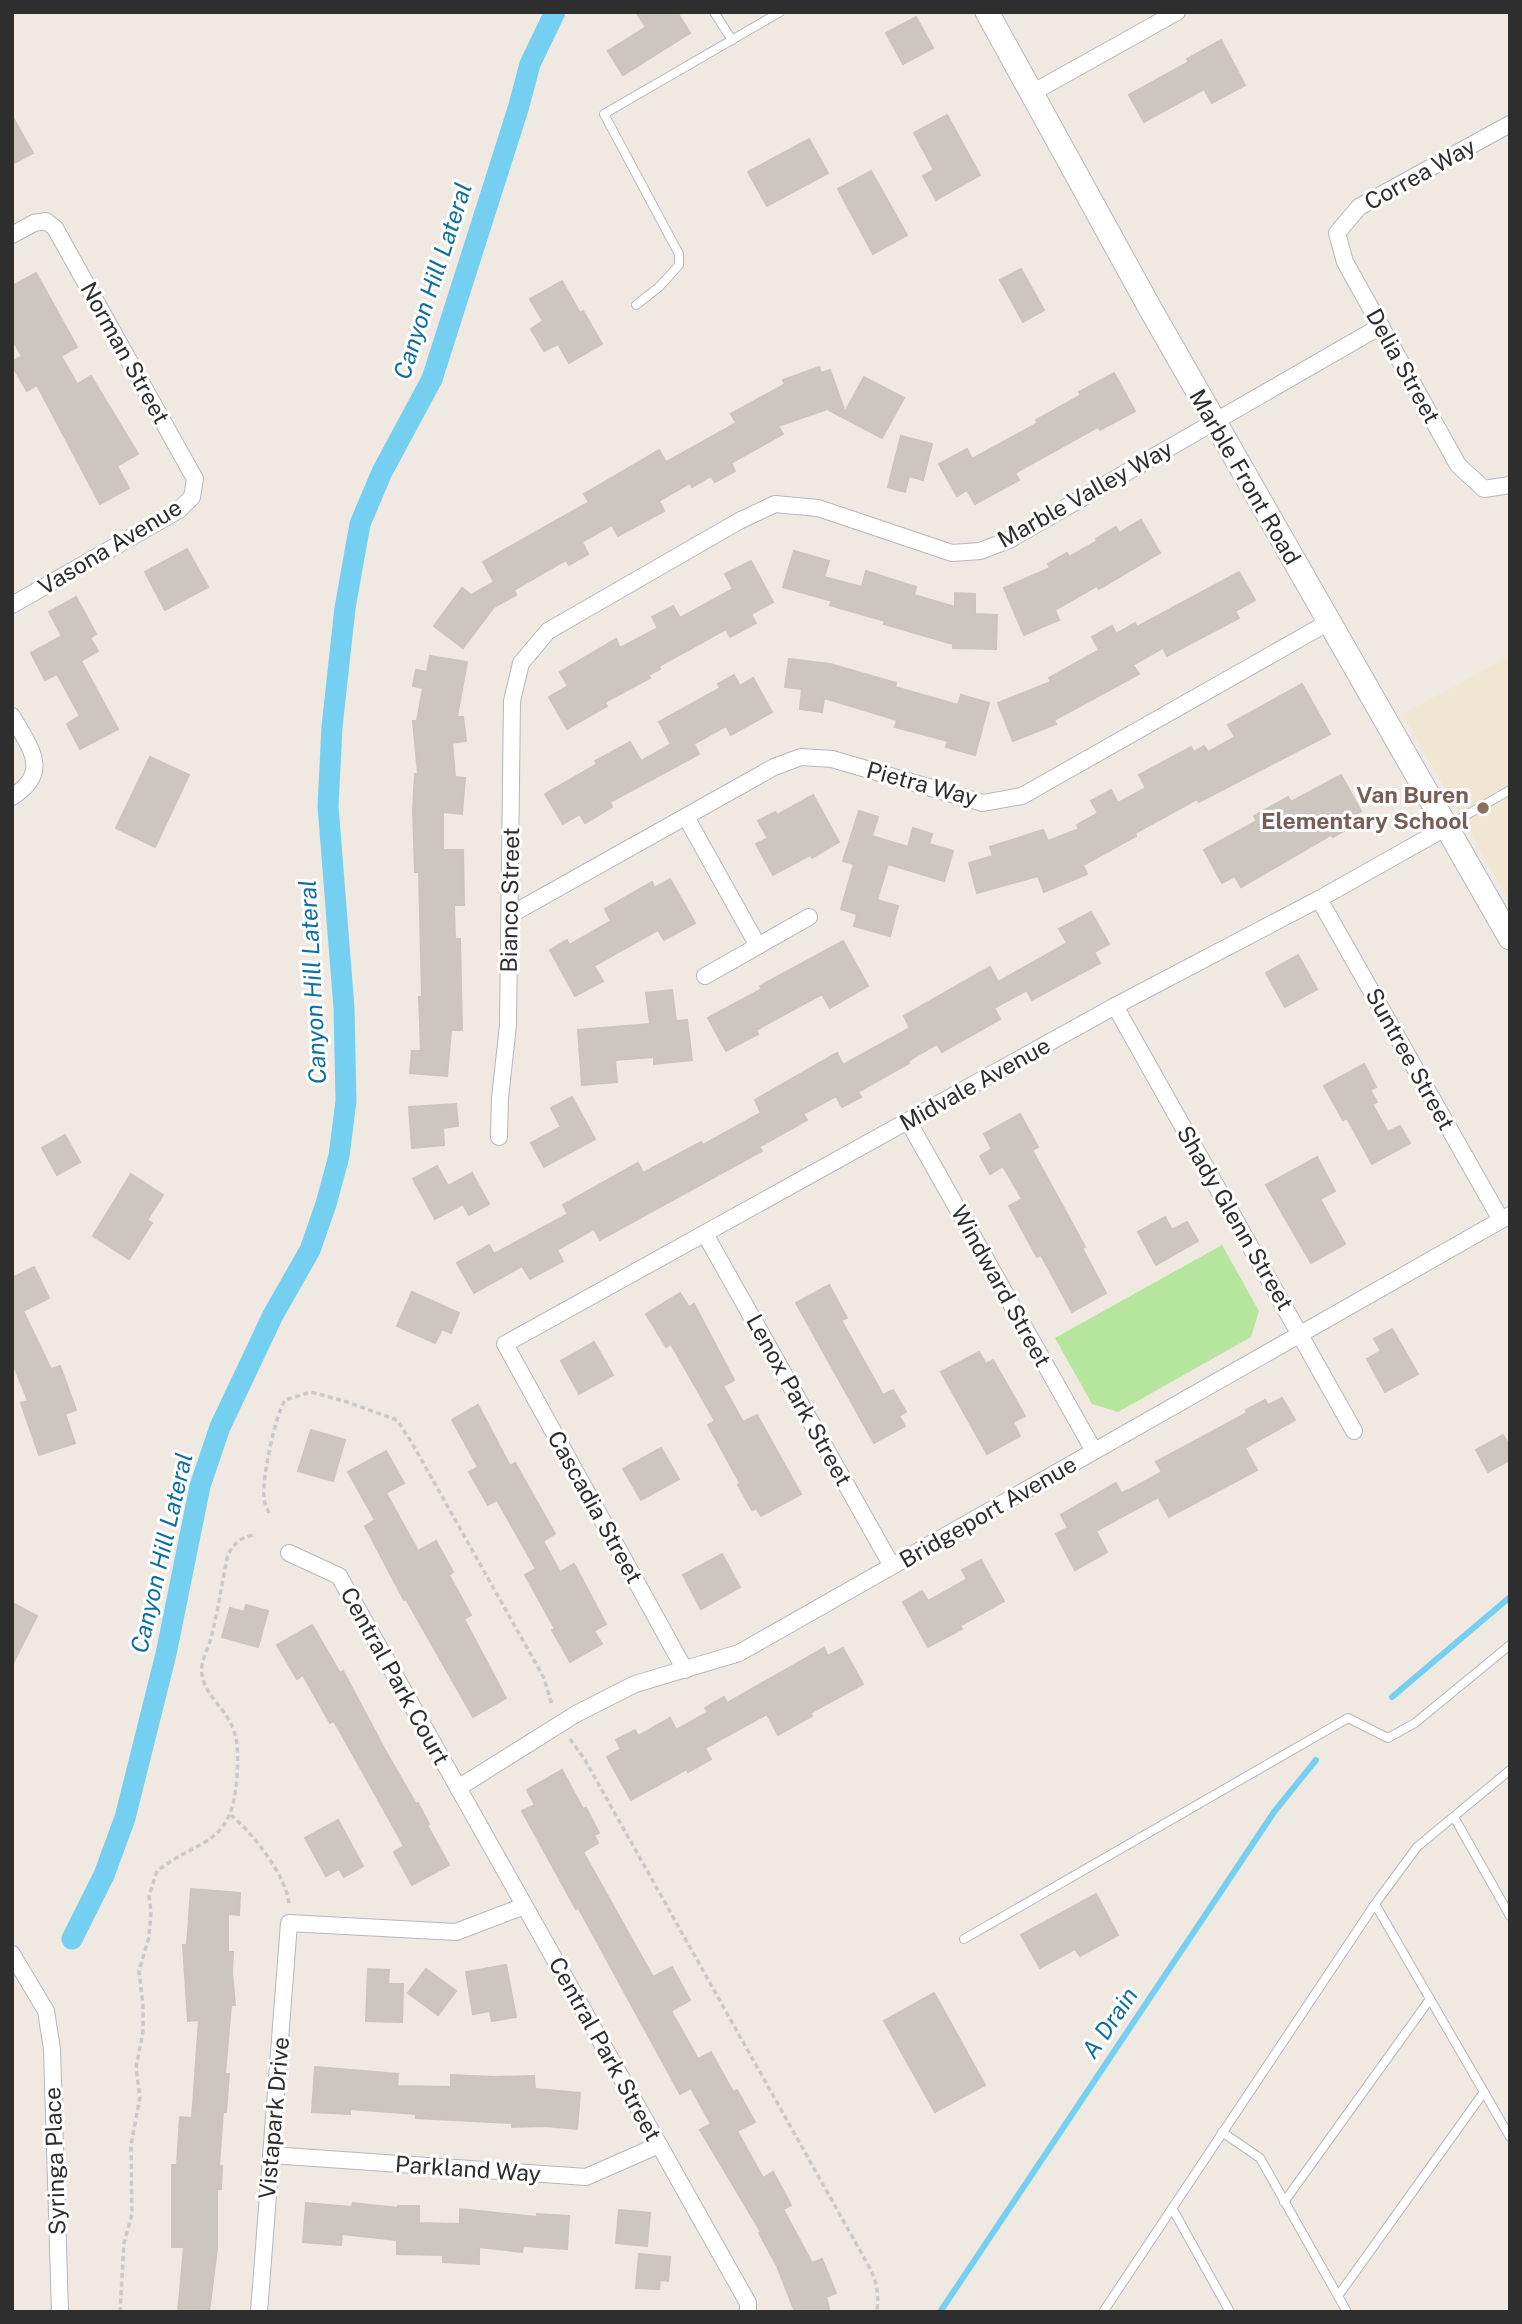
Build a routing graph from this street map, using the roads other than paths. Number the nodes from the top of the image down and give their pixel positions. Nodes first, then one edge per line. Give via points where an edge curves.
1 (714, 12) edge
2 (780, 12) edge
3 (986, 12) edge
4 (1177, 12) edge
5 (732, 40) junction
6 (1030, 94) junction
7 (1510, 124) edge
8 (1337, 233) joint
9 (12, 234) edge
10 (636, 305) dead end
11 (1381, 326) junction
12 (1214, 422) junction
13 (195, 479) joint
14 (1510, 485) edge
15 (12, 605) edge
16 (1329, 622) junction
17 (521, 663) joint
18 (12, 716) edge
19 (1510, 790) edge
20 (12, 797) edge
21 (685, 817) junction
22 (1447, 827) junction
23 (1320, 899) junction
24 (510, 915) junction
25 (809, 917) dead end
26 (1510, 938) edge
27 (758, 946) junction
28 (705, 976) dead end
29 (1115, 1006) junction
30 (908, 1121) junction
31 (499, 1137) dead end
32 (1505, 1217) edge
33 (705, 1234) junction
34 (1301, 1334) junction
35 (505, 1344) joint
36 (1354, 1431) dead end
37 (1094, 1451) junction
38 (289, 1553) dead end
39 (892, 1566) junction
40 (1510, 1646) edge
41 (685, 1670) junction
42 (1510, 1769) edge
43 (458, 1788) junction
44 (1454, 1817) junction
45 (1375, 1904) junction
46 (524, 1906) junction
47 (1510, 1916) edge
48 (964, 1939) dead end
49 (12, 1954) edge
50 (1430, 1998) junction
51 (1484, 2092) junction
52 (1222, 2133) junction
53 (1510, 2137) edge
54 (659, 2145) junction
55 (271, 2155) junction
56 (1284, 2202) junction
57 (1172, 2208) junction
58 (1338, 2296) junction
59 (60, 2312) edge
60 (259, 2312) edge
61 (748, 2312) edge
62 (1102, 2312) edge
63 (1230, 2312) edge
64 (1347, 2312) edge

1 - 5 lane
2 - 5 lane
3 - 6 street, Marble Front Road
4 - 6 street
5 - 10 lane via 604,114 679,254 679,265
6 - 12 street, Marble Front Road
7 - 8 street, Correa Way via 1359,206
8 - 11 street, Delia Street via 1345,262
9 - 13 street, Norman Street via 46,221 55,228
11 - 12 street, Marble Valley Way
11 - 14 street, Delia Street via 1458,465 1484,489
12 - 16 street, Marble Front Road
12 - 17 street, Marble Valley Way via 1009,540 980,551 952,553 818,508 775,504 548,631
13 - 15 street, Vasona Avenue via 192,497 179,510
16 - 21 street, Pietra Way via 1021,796 983,803 832,759 801,757 774,767
16 - 22 street, Marble Front Road
17 - 24 street, Bianco Street via 512,701
18 - 20 street via 36,768 32,782
19 - 22 lane
21 - 24 street, Pietra Way
21 - 27 street
22 - 23 street, Midvale Avenue
22 - 26 street, Marble Front Road
23 - 29 street, Midvale Avenue
23 - 32 street, Suntree Street
24 - 31 street, Bianco Street
25 - 27 street
27 - 28 street
29 - 30 street, Midvale Avenue
29 - 34 street, Shady Glenn Street
30 - 33 street, Midvale Avenue
30 - 37 street, Windward Street
32 - 34 street, Bridgeport Avenue
33 - 35 street, Midvale Avenue
33 - 39 street, Lenox Park Street
34 - 36 street, Shady Glenn Street
34 - 37 street, Bridgeport Avenue
35 - 41 street, Cascadia Street
37 - 39 street, Bridgeport Avenue
38 - 43 street, Central Park Court via 339,1576
39 - 41 street, Bridgeport Avenue via 739,1653
40 - 48 lane via 1415,1723 1388,1738 1348,1717
41 - 43 street, Bridgeport Avenue via 635,1685 576,1714
42 - 44 lane
43 - 46 street, Central Park Street
44 - 45 lane via 1417,1847
44 - 47 lane
45 - 50 lane
45 - 52 lane
46 - 54 street, Central Park Street
46 - 55 street, Vistapark Drive via 456,1932 289,1923
49 - 59 street, Syringa Place via 46,2011 52,2049
50 - 51 lane
50 - 56 lane
51 - 53 lane
51 - 58 lane
52 - 56 lane via 1260,2158
52 - 57 lane
54 - 55 street, Parkland Way via 586,2177
54 - 61 street, Central Park Street via 748,2303
55 - 60 street, Vistapark Drive
56 - 58 lane
57 - 62 lane
57 - 63 lane
58 - 64 lane

